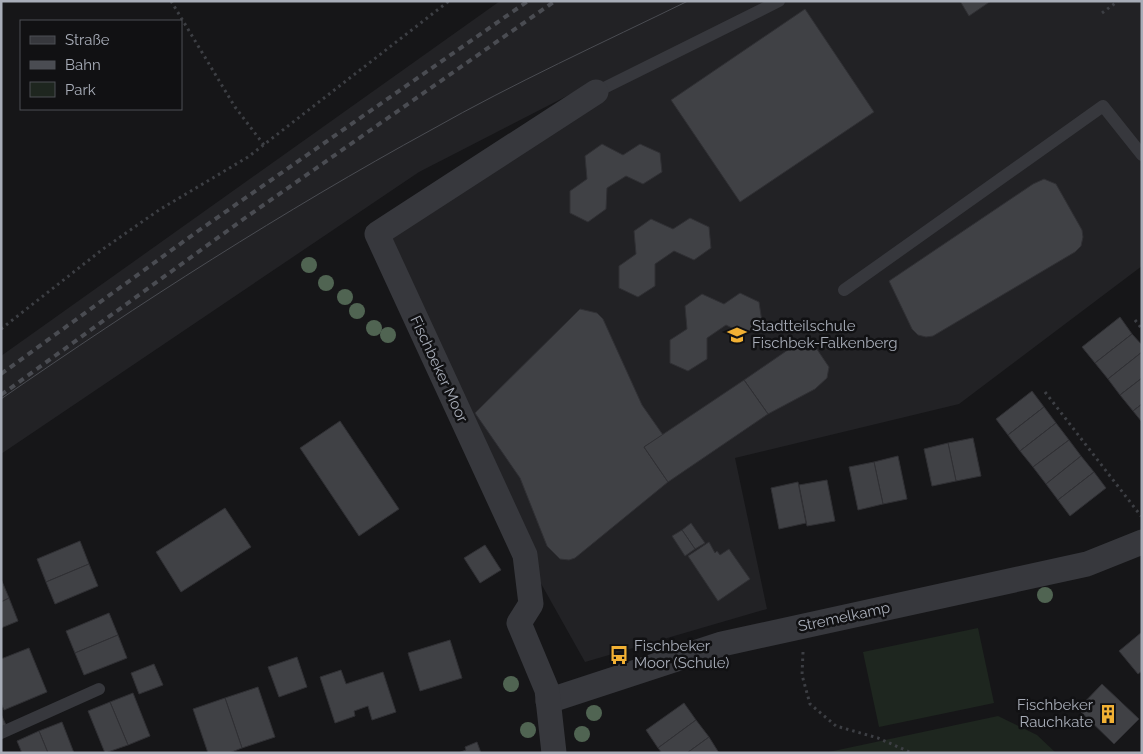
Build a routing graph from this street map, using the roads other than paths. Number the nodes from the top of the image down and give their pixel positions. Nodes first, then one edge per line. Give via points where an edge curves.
1 (779, 1) edge
2 (596, 92) joint
3 (1142, 155) edge
4 (844, 290) dead end
5 (1142, 542) edge
6 (99, 689) dead end
7 (548, 701) junction
8 (1, 733) edge
9 (560, 752) edge

1 - 2 lane
2 - 7 street, Fischbeker Moor via 377,234 525,555 531,604 519,623 547,690
3 - 4 lane via 1103,106
5 - 7 street, Stremelkamp via 1087,564 722,644
6 - 8 lane
7 - 9 street, Fischbeker Moor

